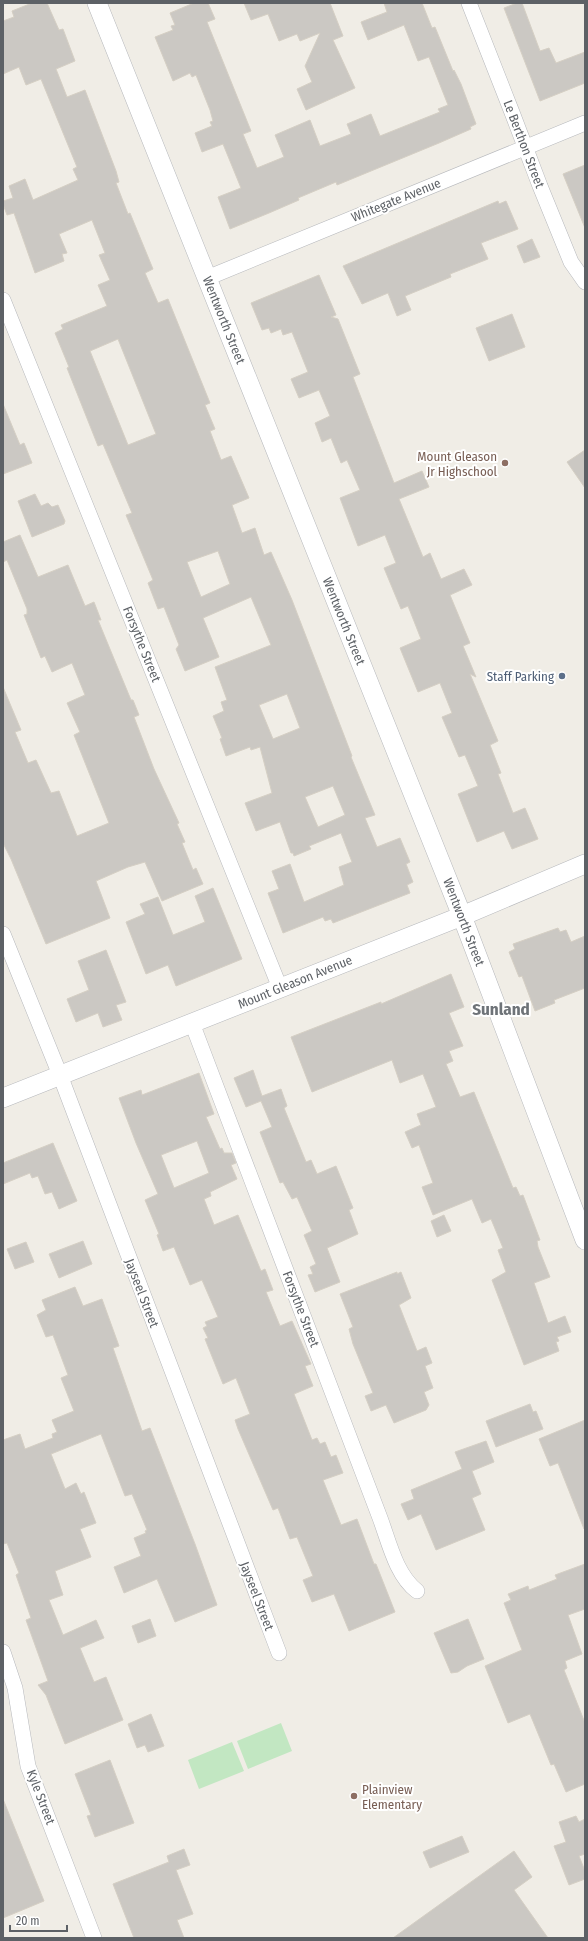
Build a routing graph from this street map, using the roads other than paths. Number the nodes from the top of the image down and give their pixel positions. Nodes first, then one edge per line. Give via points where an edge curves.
1 (97, 3) edge
2 (469, 3) edge
3 (585, 123) edge
4 (526, 147) junction
5 (207, 278) junction
6 (585, 282) edge
7 (3, 300) edge
8 (585, 864) edge
9 (462, 916) junction
10 (3, 934) edge
11 (280, 988) junction
12 (192, 1023) junction
13 (60, 1075) junction
14 (3, 1098) edge
15 (585, 1240) edge
16 (417, 1591) dead end
17 (3, 1652) edge
18 (278, 1653) dead end
19 (94, 1938) edge

1 - 5 street, Wentworth Street
2 - 4 street, Le Berthon Street
3 - 4 street, Whitegate Avenue
4 - 5 street, Whitegate Avenue
4 - 6 street, Le Berthon Street via 571,262
5 - 9 street, Wentworth Street
7 - 11 street, Forsythe Street
8 - 9 street, Mount Gleason Avenue
9 - 11 street, Mount Gleason Avenue
9 - 15 street, Wentworth Street
10 - 13 street, Jayseel Street
11 - 12 street, Mount Gleason Avenue
12 - 13 street, Mount Gleason Avenue
12 - 16 street, Forsythe Street via 382,1525 402,1573 410,1586
13 - 14 street, Mount Gleason Avenue
13 - 18 street, Jayseel Street
17 - 19 street, Kyle Street via 15,1688 28,1766

